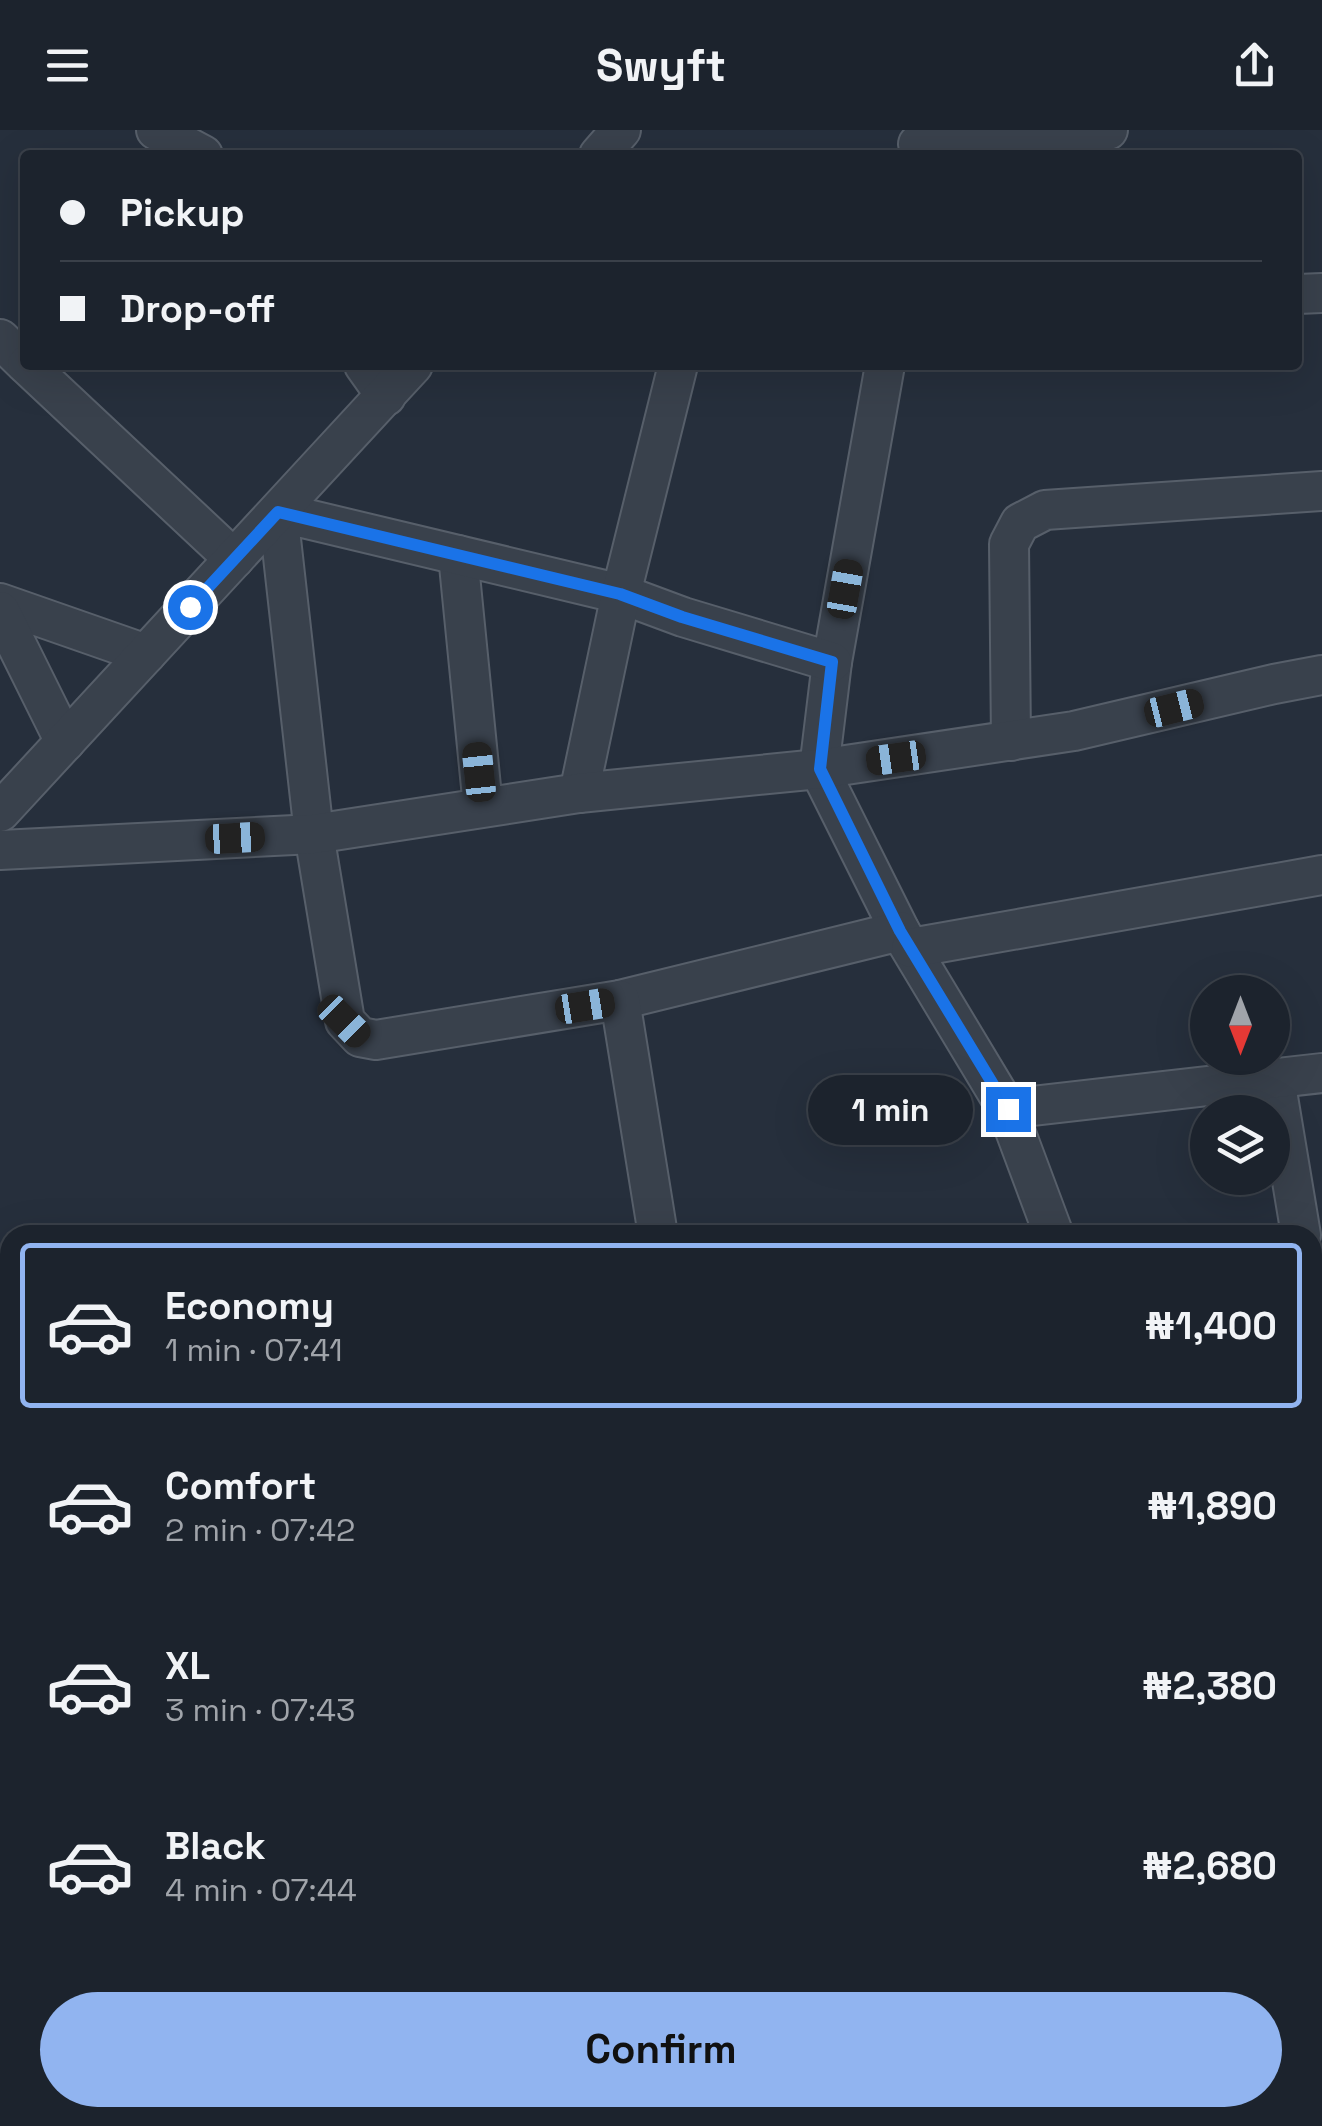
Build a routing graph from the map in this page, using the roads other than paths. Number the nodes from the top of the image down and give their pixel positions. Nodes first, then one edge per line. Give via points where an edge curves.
1 (156, 130) edge
2 (621, 130) edge
3 (1108, 130) edge
4 (917, 143) edge
5 (193, 150) edge
6 (603, 150) edge
7 (0, 339) edge
8 (20, 358) edge
9 (32, 370) edge
10 (368, 370) edge
11 (409, 370) edge
12 (677, 370) edge
13 (880, 370) edge
14 (386, 396) junction
15 (1322, 491) edge
16 (278, 512) junction
17 (458, 555) junction
18 (234, 559) junction
19 (620, 594) junction
20 (0, 603) edge
21 (0, 611) edge
22 (146, 654) junction
23 (832, 662) junction
24 (1322, 675) edge
25 (1011, 741) junction
26 (65, 742) junction
27 (820, 769) junction
28 (579, 793) junction
29 (482, 808) junction
30 (0, 812) edge
31 (314, 834) junction
32 (0, 850) edge
33 (1322, 875) edge
34 (906, 939) junction
35 (620, 1000) junction
36 (1322, 1073) edge
37 (1275, 1080) junction
38 (1008, 1109) junction
39 (656, 1225) edge
40 (1050, 1225) edge
41 (1299, 1225) edge

1 - 5 street
2 - 6 street
3 - 4 street
7 - 8 street
9 - 18 street
10 - 14 street
11 - 14 street
12 - 19 street
13 - 23 street
14 - 16 street
15 - 25 street via 1046,510 1020,523 1009,544
16 - 17 street
16 - 18 street
16 - 31 street
17 - 19 street
17 - 29 street
18 - 22 street
19 - 23 street
19 - 28 street
20 - 22 street
21 - 26 street
22 - 26 street
23 - 27 street
24 - 25 street
25 - 27 street
26 - 30 street
27 - 28 street
27 - 34 street
28 - 29 street
29 - 31 street
31 - 32 street
31 - 35 street via 344,1021 360,1037 376,1040
33 - 34 street
34 - 35 street
34 - 38 street
35 - 39 street
36 - 37 street
37 - 38 street
37 - 41 street
38 - 40 street

